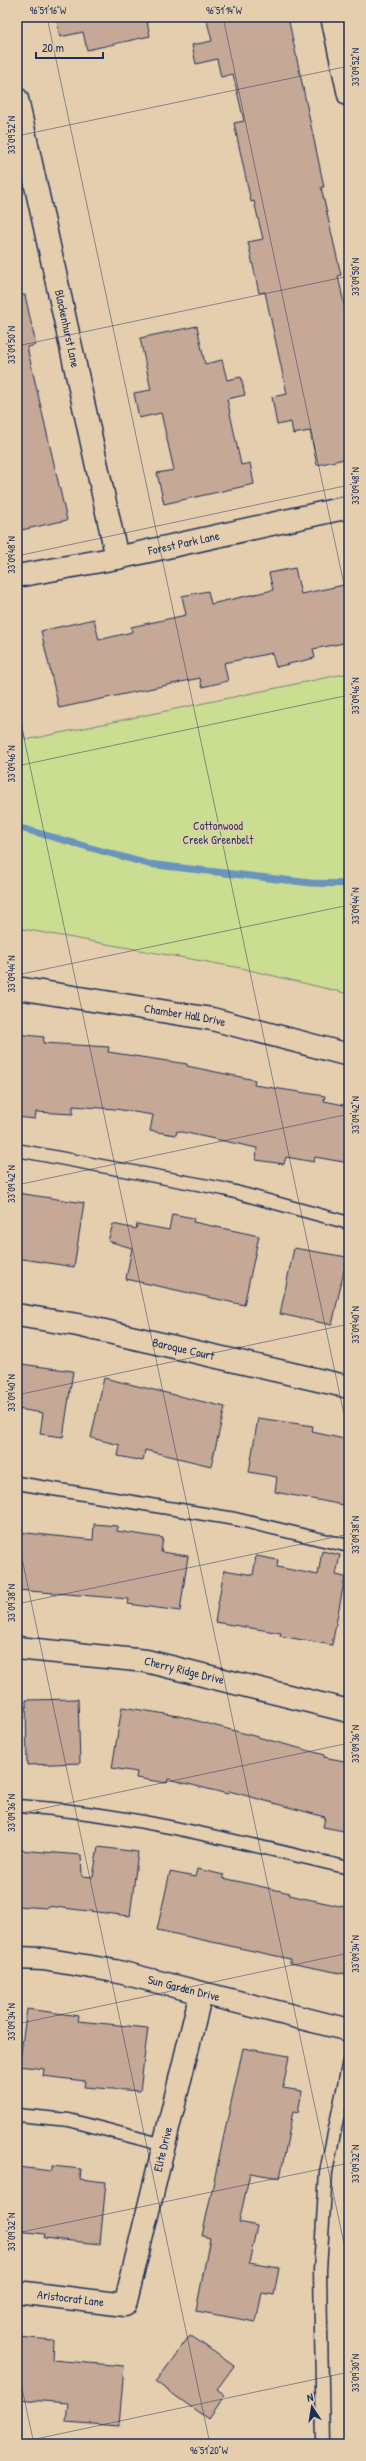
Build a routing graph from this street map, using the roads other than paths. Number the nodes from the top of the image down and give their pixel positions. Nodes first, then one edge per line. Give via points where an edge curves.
1 (332, 17) edge
2 (349, 95) edge
3 (17, 99) edge
4 (19, 123) edge
5 (349, 507) edge
6 (117, 558) junction
7 (17, 576) edge
8 (17, 988) edge
9 (349, 1056) edge
10 (17, 1150) edge
11 (349, 1223) edge
12 (17, 1315) edge
13 (349, 1387) edge
14 (17, 1483) edge
15 (349, 1546) edge
16 (17, 1648) edge
17 (349, 1711) edge
18 (17, 1806) edge
19 (349, 1868) edge
20 (17, 1958) edge
21 (201, 1993) junction
22 (349, 2030) edge
23 (349, 2061) edge
24 (17, 2115) edge
25 (164, 2145) junction
26 (17, 2292) edge
27 (125, 2305) joint
28 (323, 2444) edge

1 - 2 street
3 - 4 street, Blackenhurst Lane
4 - 6 street, Blackenhurst Lane
5 - 6 street, Forest Park Lane
6 - 7 street, Forest Park Lane
8 - 9 street, Chamber Hall Drive via 212,1019
10 - 11 lane via 224,1189
12 - 13 street, Baroque Court via 78,1325
14 - 15 lane via 235,1519
16 - 17 street, Cherry Ridge Drive via 146,1661
18 - 19 lane via 60,1808 182,1828
20 - 21 street, Sun Garden Drive via 43,1959 115,1971
21 - 22 street, Sun Garden Drive
21 - 25 street, Elite Drive
23 - 28 lane via 326,2172 320,2270
24 - 25 lane via 69,2120
25 - 27 street, Elite Drive
26 - 27 street, Aristocrat Lane

